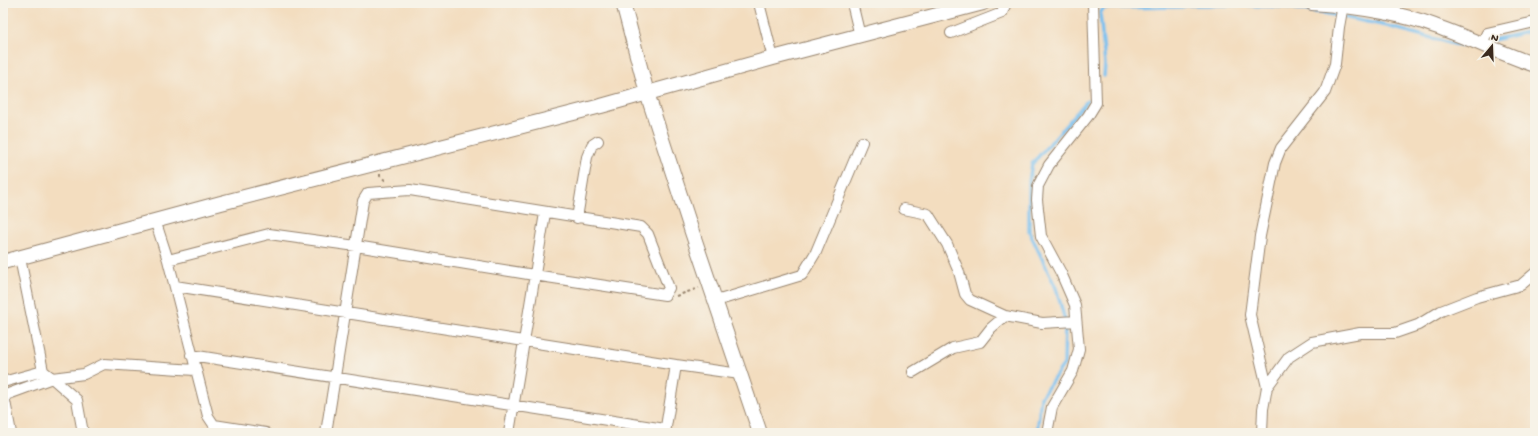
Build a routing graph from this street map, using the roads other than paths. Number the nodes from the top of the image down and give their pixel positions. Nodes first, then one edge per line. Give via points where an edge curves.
1 (623, 3) edge
2 (759, 3) edge
3 (852, 3) edge
4 (983, 3) edge
5 (1006, 3) edge
6 (1093, 3) edge
7 (1312, 3) edge
8 (1343, 7) junction
9 (1535, 22) edge
10 (951, 33) dead end
11 (860, 36) junction
12 (1481, 45) junction
13 (773, 58) junction
14 (1535, 65) edge
15 (648, 93) junction
16 (598, 141) dead end
17 (862, 142) dead end
18 (904, 209) dead end
19 (545, 212) junction
20 (577, 218) junction
21 (155, 220) junction
22 (356, 246) junction
23 (20, 258) junction
24 (168, 260) junction
25 (3, 262) edge
26 (1535, 273) edge
27 (534, 275) junction
28 (175, 286) junction
29 (716, 301) junction
30 (345, 313) junction
31 (1005, 316) junction
32 (1076, 321) junction
33 (524, 340) junction
34 (191, 355) junction
35 (676, 365) junction
36 (195, 370) junction
37 (43, 371) junction
38 (913, 372) dead end
39 (740, 374) junction
40 (52, 378) junction
41 (335, 378) junction
42 (3, 382) edge
43 (1267, 387) junction
44 (4, 396) edge
45 (514, 405) junction
46 (665, 431) edge
47 (11, 433) edge
48 (83, 433) edge
49 (266, 433) edge
50 (326, 433) edge
51 (509, 433) edge
52 (760, 433) edge
53 (1047, 433) edge
54 (1262, 433) edge

1 - 15 street
2 - 13 street
3 - 11 street
4 - 11 street
5 - 10 street via 1002,13
6 - 32 street via 1096,103 1049,165 1038,186 1037,200 1041,236 1075,305
7 - 8 street
8 - 12 street via 1414,19
8 - 43 street via 1335,64 1325,92 1282,148 1274,163 1260,236 1250,314
9 - 12 street via 1487,33
11 - 13 street
12 - 14 street
13 - 15 street
15 - 21 street
15 - 29 street
16 - 20 street via 586,157
17 - 29 street via 816,252 802,275
18 - 31 street via 928,214 947,244 959,272 964,294 970,300
19 - 20 street
19 - 22 street via 410,190 368,193 363,201
19 - 27 street
20 - 27 street via 640,227 648,234 669,288 665,295
21 - 23 street
21 - 24 street
22 - 24 street via 269,234
22 - 27 street
22 - 30 street
23 - 25 street
23 - 37 street
24 - 28 street
26 - 43 street via 1521,285 1455,305 1418,325 1395,333 1360,333 1312,342 1289,357
27 - 33 street
28 - 30 street
28 - 34 street
29 - 39 street
30 - 33 street
30 - 41 street
31 - 32 street via 1042,323
31 - 38 street via 980,342 953,348
32 - 53 street via 1079,349 1073,371 1052,407
33 - 35 street
33 - 45 street
34 - 36 street
34 - 41 street
35 - 39 street
35 - 46 street
36 - 40 street via 104,364 84,374
36 - 49 street via 208,416 214,425
37 - 40 street
37 - 42 street
39 - 52 street
40 - 44 street
40 - 48 street via 77,400
41 - 45 street
41 - 50 street
43 - 54 street
44 - 47 street
45 - 46 street
45 - 51 street

